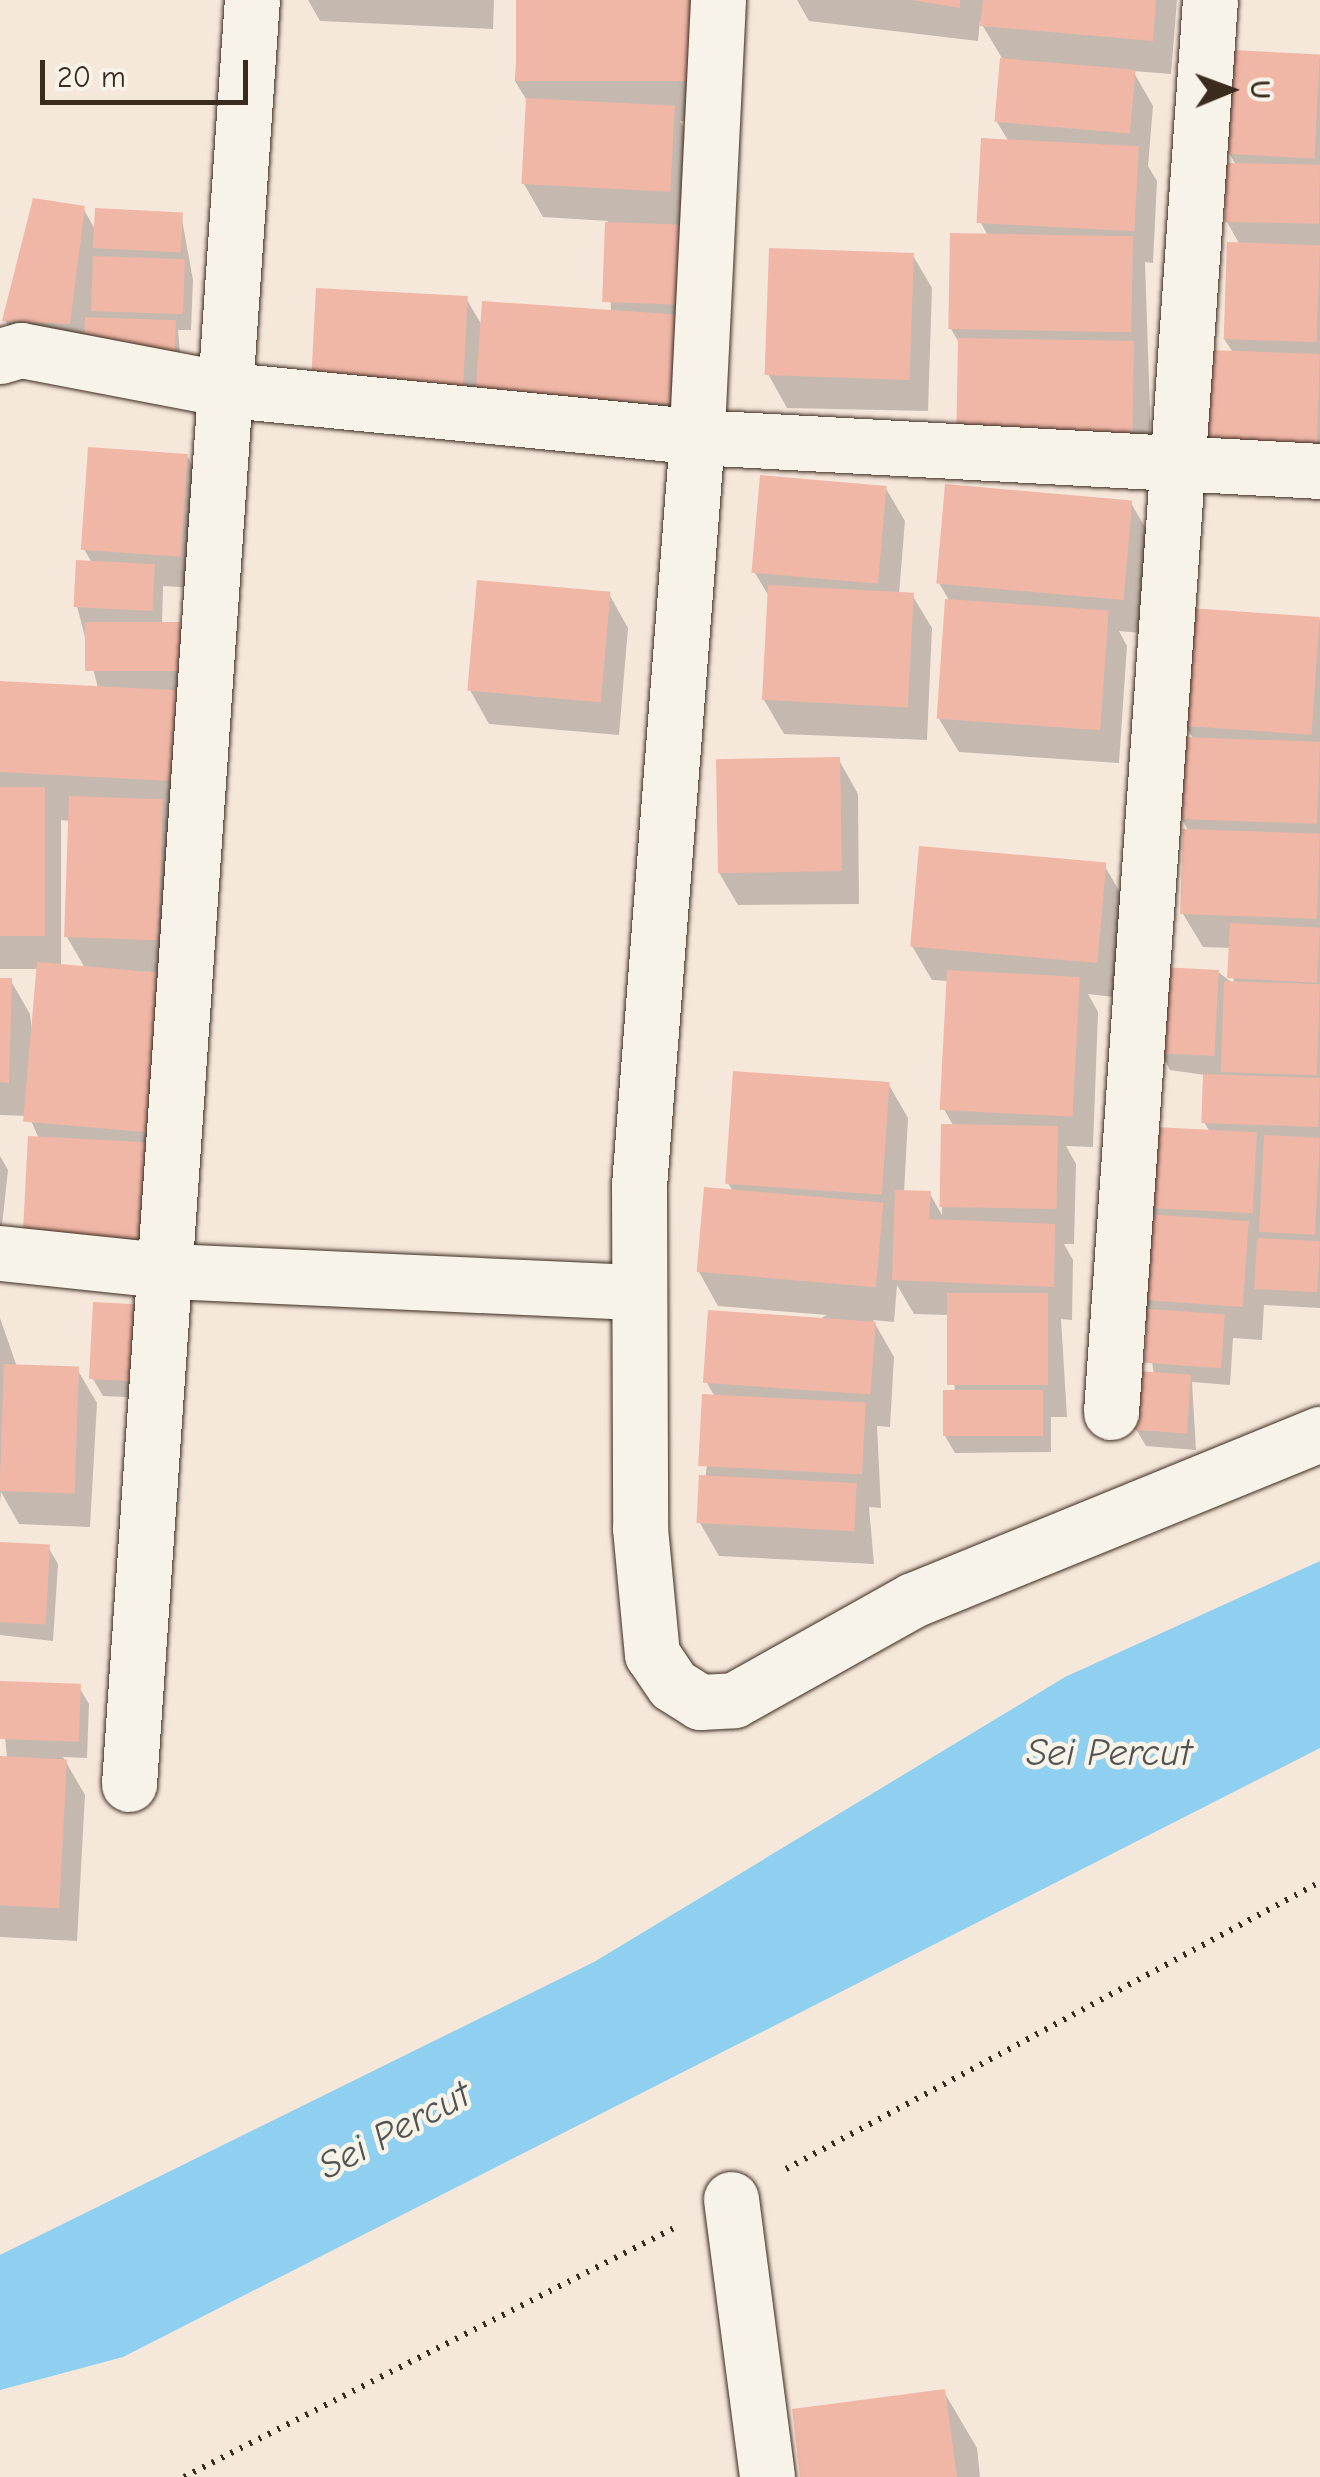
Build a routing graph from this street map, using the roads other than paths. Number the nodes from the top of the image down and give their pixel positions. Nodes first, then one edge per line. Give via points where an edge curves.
1 (252, 0) edge
2 (718, 0) edge
3 (1210, 0) edge
4 (0, 356) edge
5 (230, 390) junction
6 (697, 437) junction
7 (1173, 460) junction
8 (1320, 471) edge
9 (0, 1253) edge
10 (170, 1271) junction
11 (635, 1292) junction
12 (1111, 1412) dead end
13 (1320, 1434) edge
14 (129, 1784) dead end
15 (731, 2199) dead end
16 (767, 2477) edge

1 - 5 street
2 - 6 street
3 - 7 street
4 - 5 street via 21,350
5 - 6 street
5 - 10 street
6 - 7 street
6 - 11 street
7 - 8 street
7 - 12 street
9 - 10 street
10 - 11 street
10 - 14 street
11 - 13 street via 652,1654 673,1686 700,1702 734,1700 913,1600
15 - 16 street

